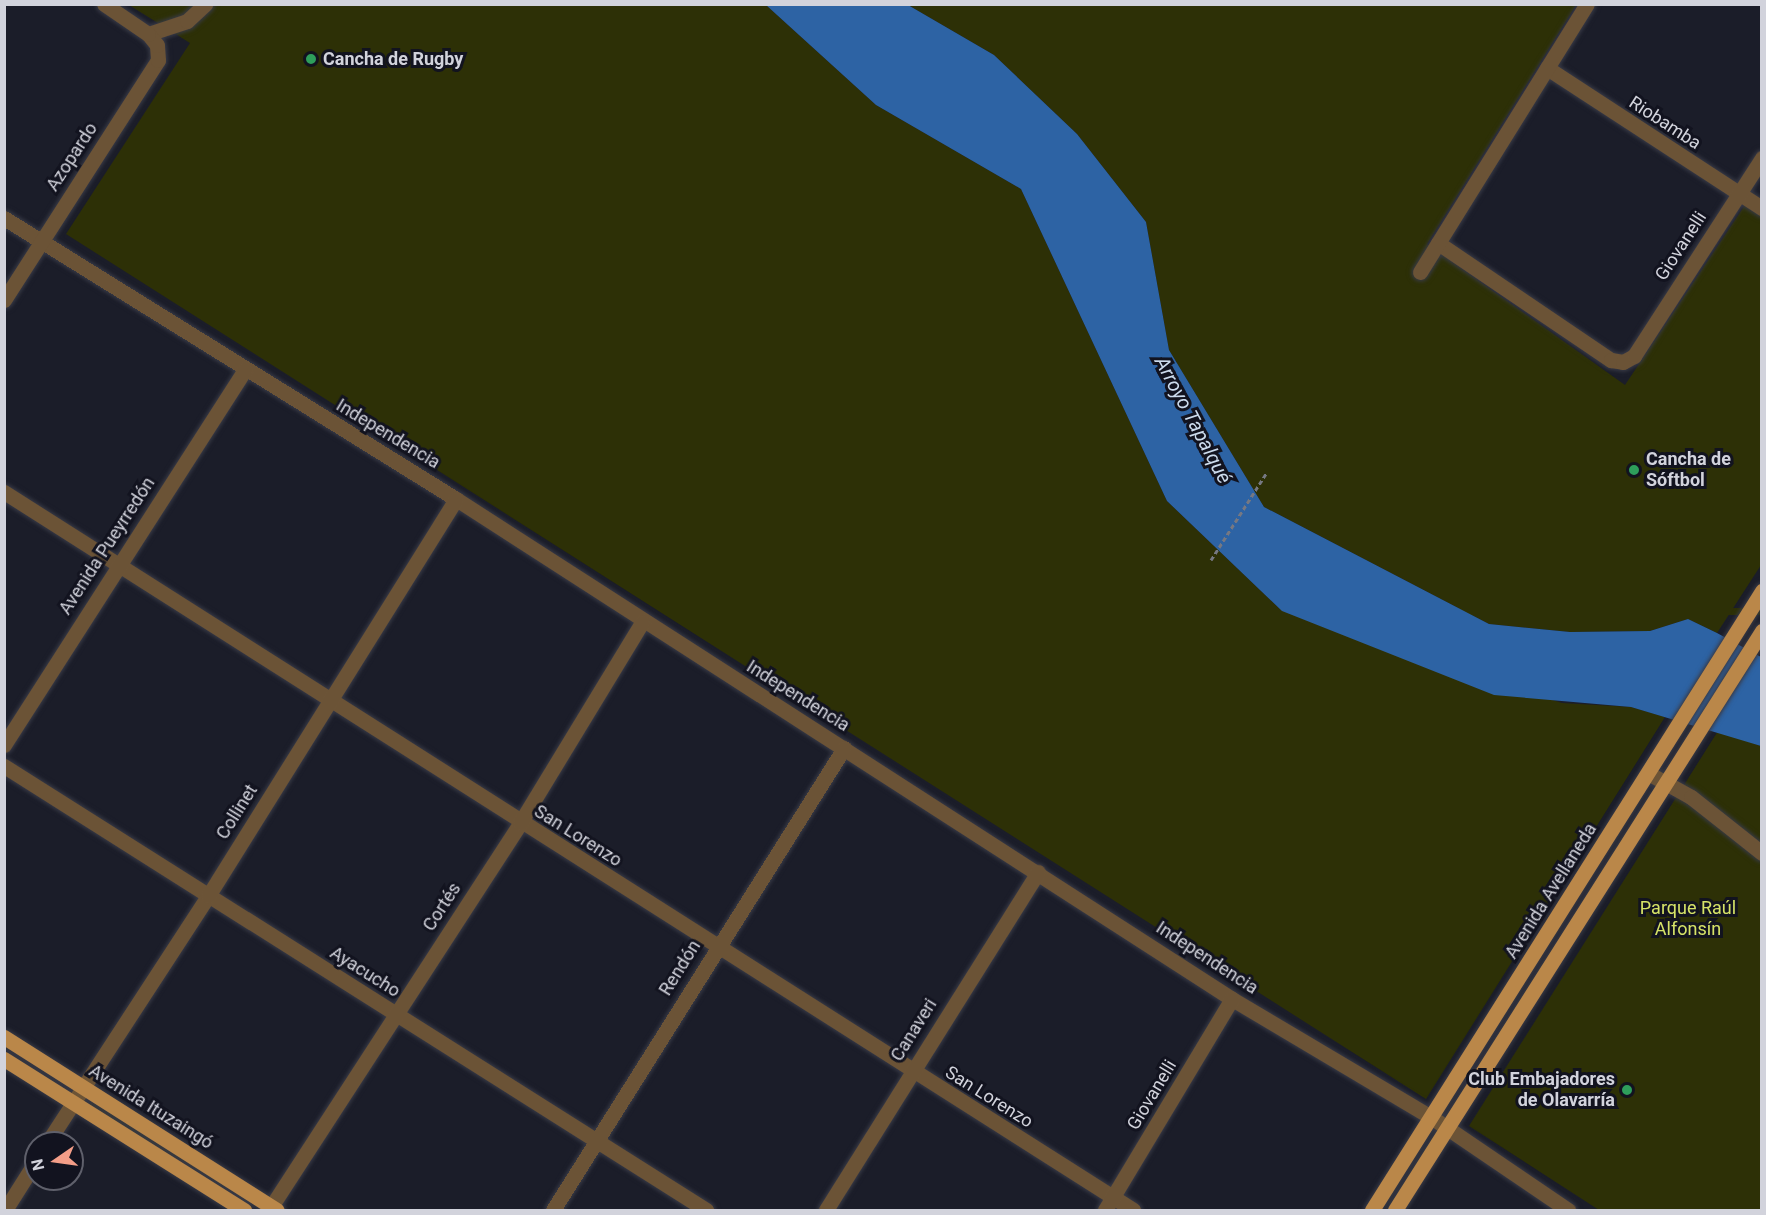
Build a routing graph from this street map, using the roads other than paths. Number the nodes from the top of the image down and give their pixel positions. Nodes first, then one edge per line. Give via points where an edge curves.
1 (104, 4) edge
2 (205, 4) edge
3 (1587, 4) edge
4 (148, 34) junction
5 (1547, 68) junction
6 (1761, 158) edge
7 (1738, 194) junction
8 (1761, 208) edge
9 (4, 218) edge
10 (42, 241) junction
11 (1438, 243) junction
12 (1420, 272) dead end
13 (4, 300) edge
14 (245, 370) junction
15 (4, 492) edge
16 (456, 499) junction
17 (119, 563) junction
18 (1761, 591) edge
19 (642, 622) junction
20 (1761, 632) edge
21 (329, 701) junction
22 (4, 745) edge
23 (844, 748) junction
24 (4, 766) edge
25 (1648, 773) junction
26 (1667, 784) junction
27 (520, 823) junction
28 (1761, 853) edge
29 (1038, 872) junction
30 (208, 896) junction
31 (718, 945) junction
32 (1232, 999) junction
33 (395, 1014) junction
34 (4, 1037) edge
35 (4, 1059) edge
36 (911, 1071) junction
37 (83, 1087) junction
38 (73, 1102) junction
39 (1431, 1117) junction
40 (1447, 1128) junction
41 (55, 1131) edge
42 (596, 1141) junction
43 (24, 1180) edge
44 (1109, 1204) edge
45 (273, 1209) edge
46 (5, 1210) edge
47 (244, 1210) edge
48 (553, 1210) edge
49 (706, 1210) edge
50 (826, 1210) edge
51 (1133, 1210) edge
52 (1372, 1210) edge
53 (1395, 1210) edge
54 (1568, 1210) edge

1 - 4 street
2 - 4 street via 187,21
3 - 5 street
4 - 10 street, Azopardo via 157,45 158,60
5 - 7 street, Riobamba
5 - 11 street
6 - 7 street, Giovanelli
7 - 8 street, Riobamba
7 - 11 street, Giovanelli via 1634,356 1623,362 1611,360
9 - 10 street, Independencia
10 - 13 street, Azopardo
10 - 14 street, Independencia
11 - 12 street
14 - 16 street, Independencia
14 - 17 street, Avenida Pueyrredón
15 - 17 street, San Lorenzo
16 - 19 street, Independencia
16 - 21 street, Collinet
17 - 21 street, San Lorenzo
17 - 22 street, Avenida Pueyrredón
18 - 25 main road, Avenida Avellaneda
19 - 23 street, Independencia
19 - 27 street, Cortés
20 - 26 main road
21 - 27 street, San Lorenzo
21 - 30 street, Collinet
23 - 29 street, Independencia
23 - 31 street, Rendón
24 - 30 street, Ayacucho
25 - 26 street
25 - 39 main road, Avenida Avellaneda
26 - 28 street
26 - 40 main road
27 - 31 street, San Lorenzo
27 - 33 street, Cortés
29 - 32 street, Independencia
29 - 36 street, Canaveri
30 - 33 street, Ayacucho
30 - 37 street, Collinet
31 - 36 street, San Lorenzo
31 - 42 street, Rendón
32 - 39 street, Independencia
32 - 44 street, Giovanelli
33 - 42 street, Ayacucho
33 - 45 street, Cortés
34 - 37 main road, Avenida Ituzaingó
35 - 38 main road, Avenida Ituzaingó
36 - 44 street, San Lorenzo
36 - 50 street, Canaveri
37 - 38 street, Collinet
37 - 45 main road, Avenida Ituzaingó
38 - 41 street, Collinet
38 - 47 main road, Avenida Ituzaingó
39 - 40 street, Independencia
39 - 52 main road, Avenida Avellaneda
40 - 53 main road
40 - 54 street, Independencia
42 - 48 street, Rendón
42 - 49 street, Ayacucho
43 - 46 street
44 - 51 street, San Lorenzo

